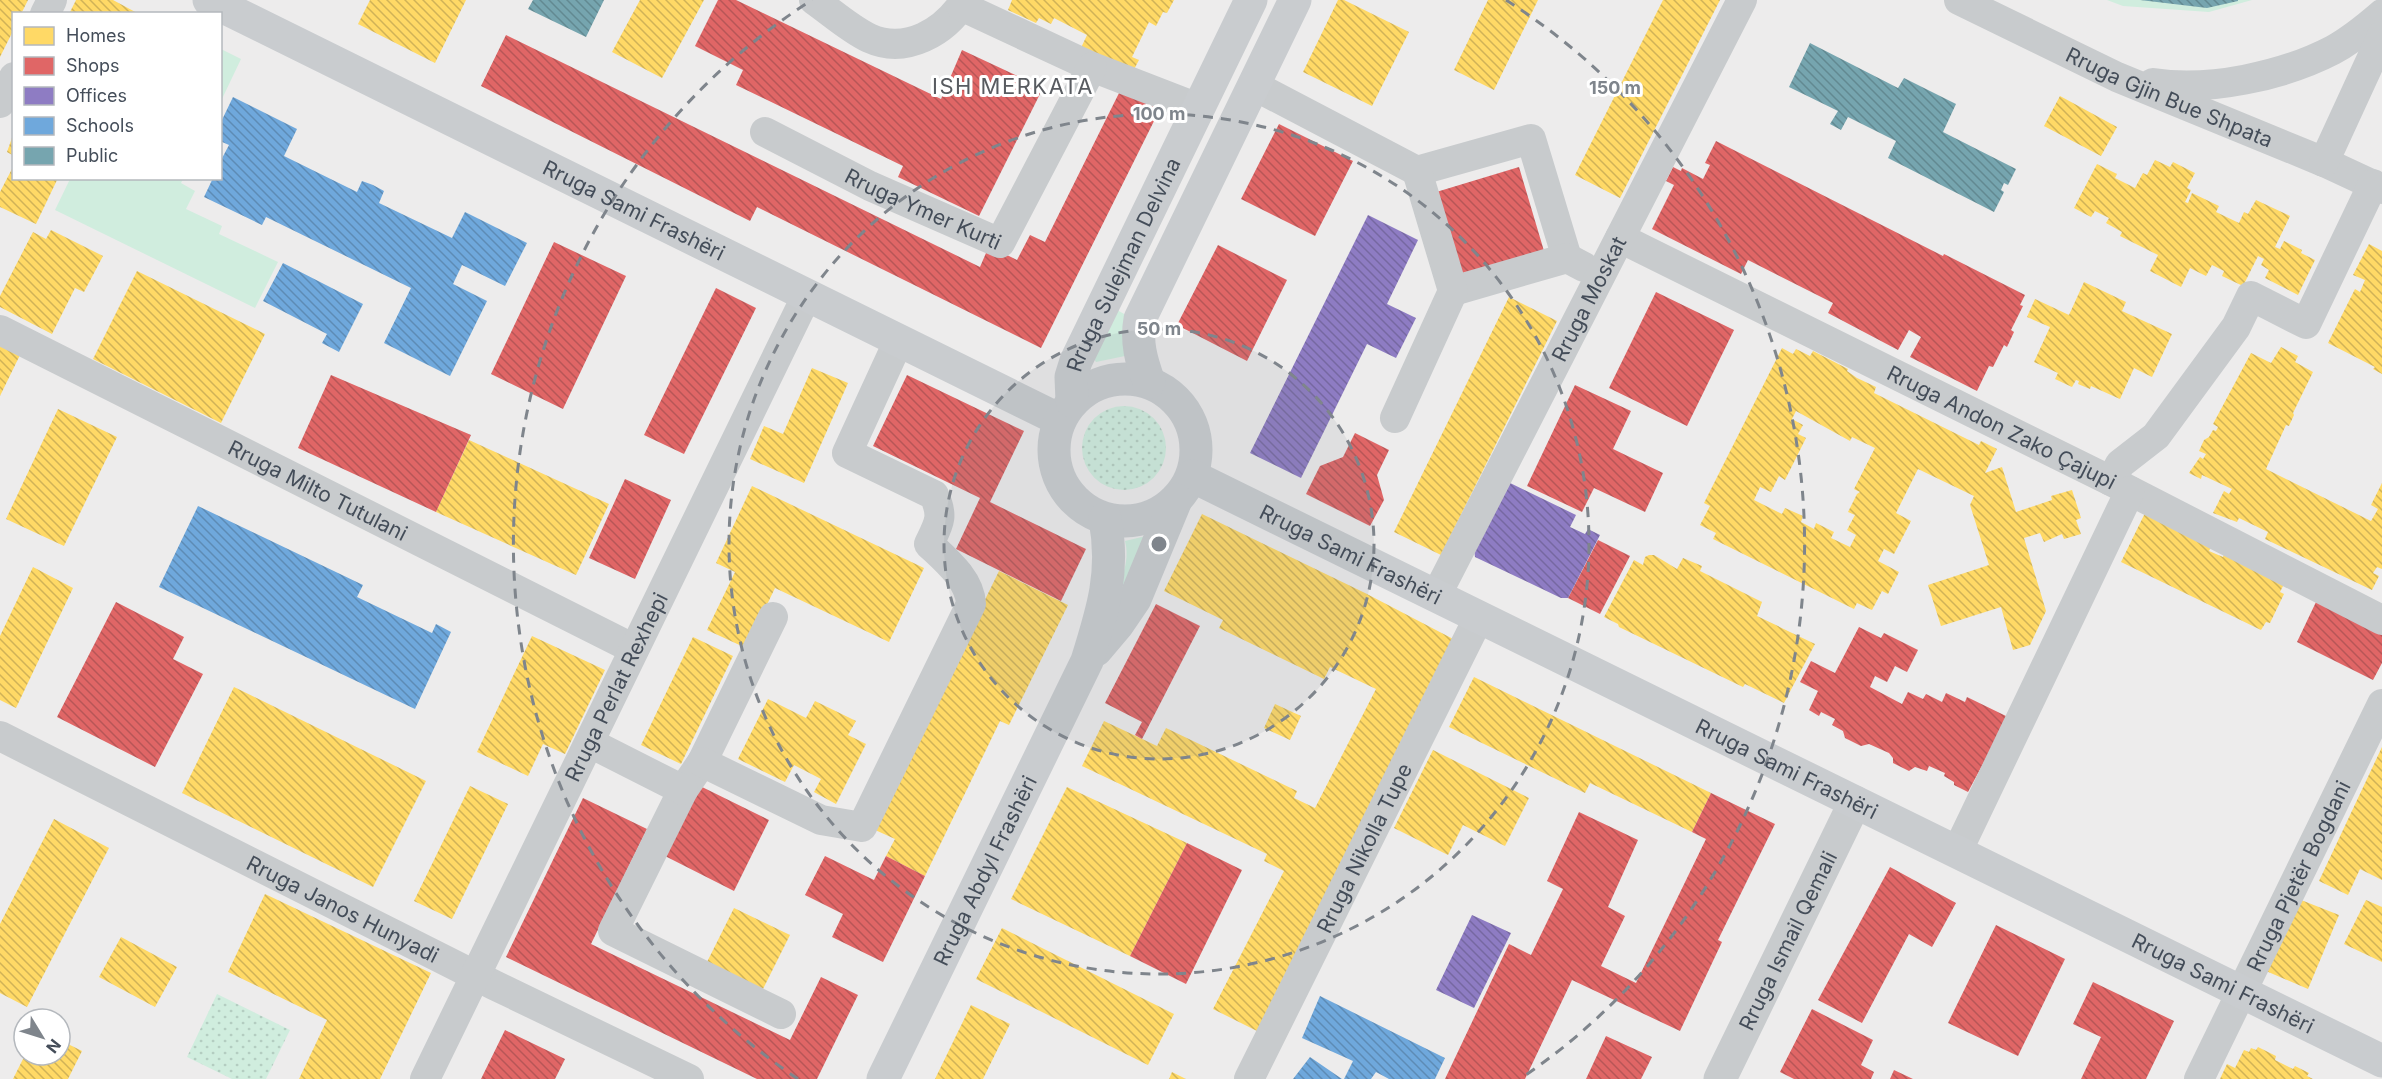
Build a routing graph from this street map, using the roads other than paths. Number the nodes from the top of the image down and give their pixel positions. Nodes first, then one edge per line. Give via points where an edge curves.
1 (209, 0) edge
2 (814, 0) edge
3 (1251, 0) edge
4 (1294, 0) edge
5 (1742, 0) edge
6 (1959, 0) edge
7 (963, 3) edge
8 (2382, 14) edge
9 (2382, 36) edge
10 (1092, 67) junction
11 (2117, 77) junction
12 (12, 81) edge
13 (1253, 84) junction
14 (0, 103) edge
15 (1198, 108) junction
16 (765, 132) dead end
17 (2324, 162) junction
18 (1418, 171) junction
19 (2378, 186) edge
20 (1620, 238) junction
21 (1567, 258) junction
22 (1600, 276) junction
23 (1453, 291) junction
24 (807, 295) junction
25 (0, 330) edge
26 (898, 340) junction
27 (1149, 382) junction
28 (1066, 410) junction
29 (1395, 418) dead end
30 (2120, 486) junction
31 (1184, 488) junction
32 (1104, 519) junction
33 (1436, 596) junction
34 (773, 617) dead end
35 (1479, 617) junction
36 (2382, 620) edge
37 (634, 649) junction
38 (1088, 660) junction
39 (2382, 704) edge
40 (0, 736) edge
41 (590, 743) junction
42 (702, 762) junction
43 (683, 790) junction
44 (1855, 802) junction
45 (1958, 852) junction
46 (476, 974) junction
47 (2242, 992) junction
48 (782, 1014) dead end
49 (2382, 1061) edge
50 (425, 1079) edge
51 (689, 1079) edge
52 (883, 1079) edge
53 (1249, 1079) edge
54 (1720, 1079) edge
55 (2199, 1079) edge

1 - 24 main road, Rruga Sami Frashëri
2 - 7 street via 868,37 888,44 915,41 935,33
3 - 15 main road, Rruga Sulejman Delvina
4 - 13 main road, Rruga Sulejman Delvina
5 - 20 street, Rruga Moskat
6 - 11 street, Rruga Gjin Bue Shpata
7 - 10 street
8 - 11 street via 2333,50 2256,77 2178,87
9 - 17 street
10 - 15 street
10 - 16 street, Rruga Ymer Kurti via 1000,243 870,186
11 - 17 street, Rruga Gjin Bue Shpata
12 - 14 street
13 - 18 street
13 - 27 main road, Rruga Sulejman Delvina via 1140,319 1139,350
15 - 28 main road, Rruga Sulejman Delvina via 1076,361
17 - 19 street, Rruga Gjin Bue Shpata
18 - 21 street via 1532,139
18 - 23 street
19 - 30 street via 2306,324 2251,296 2236,327 2156,436 2120,464
20 - 22 street, Rruga Moskat
20 - 30 street, Rruga Andon Zako Çajupi
21 - 22 street
21 - 23 street
22 - 33 street, Rruga Moskat
23 - 29 street
24 - 26 main road, Rruga Sami Frashëri
24 - 37 street, Rruga Perlat Rexhepi
25 - 37 street, Rruga Milto Tutulani
26 - 28 main road, Rruga Sami Frashëri
26 - 42 street via 847,453 934,495 940,509 929,544 970,591 971,604 862,827 822,820
27 - 28 main road via 1122,378 1095,384
27 - 31 main road via 1169,393 1185,410 1194,431 1197,453
28 - 32 main road via 1055,434 1053,450 1059,479 1078,504
30 - 36 street, Rruga Andon Zako Çajupi
30 - 45 street
31 - 32 main road via 1155,515 1130,521
31 - 33 main road, Rruga Sami Frashëri
31 - 38 main road, Rruga Abdyl Frashëri via 1135,599
32 - 38 main road, Rruga Abdyl Frashëri via 1110,545 1107,587
33 - 35 main road, Rruga Sami Frashëri
34 - 42 street
35 - 44 main road, Rruga Sami Frashëri
35 - 53 street, Rruga Nikolla Tupe
37 - 41 street, Rruga Perlat Rexhepi
38 - 52 main road, Rruga Abdyl Frashëri
39 - 47 street, Rruga Pjetër Bogdani
40 - 46 street, Rruga Janos Hunyadi
41 - 43 street
41 - 46 street, Rruga Perlat Rexhepi
42 - 43 street
43 - 48 street via 613,931
44 - 45 main road, Rruga Sami Frashëri
44 - 54 street, Rruga Ismail Qemali
45 - 47 main road, Rruga Sami Frashëri
46 - 50 street, Rruga Perlat Rexhepi
46 - 51 street, Rruga Janos Hunyadi
47 - 49 main road, Rruga Sami Frashëri
47 - 55 street, Rruga Pjetër Bogdani

